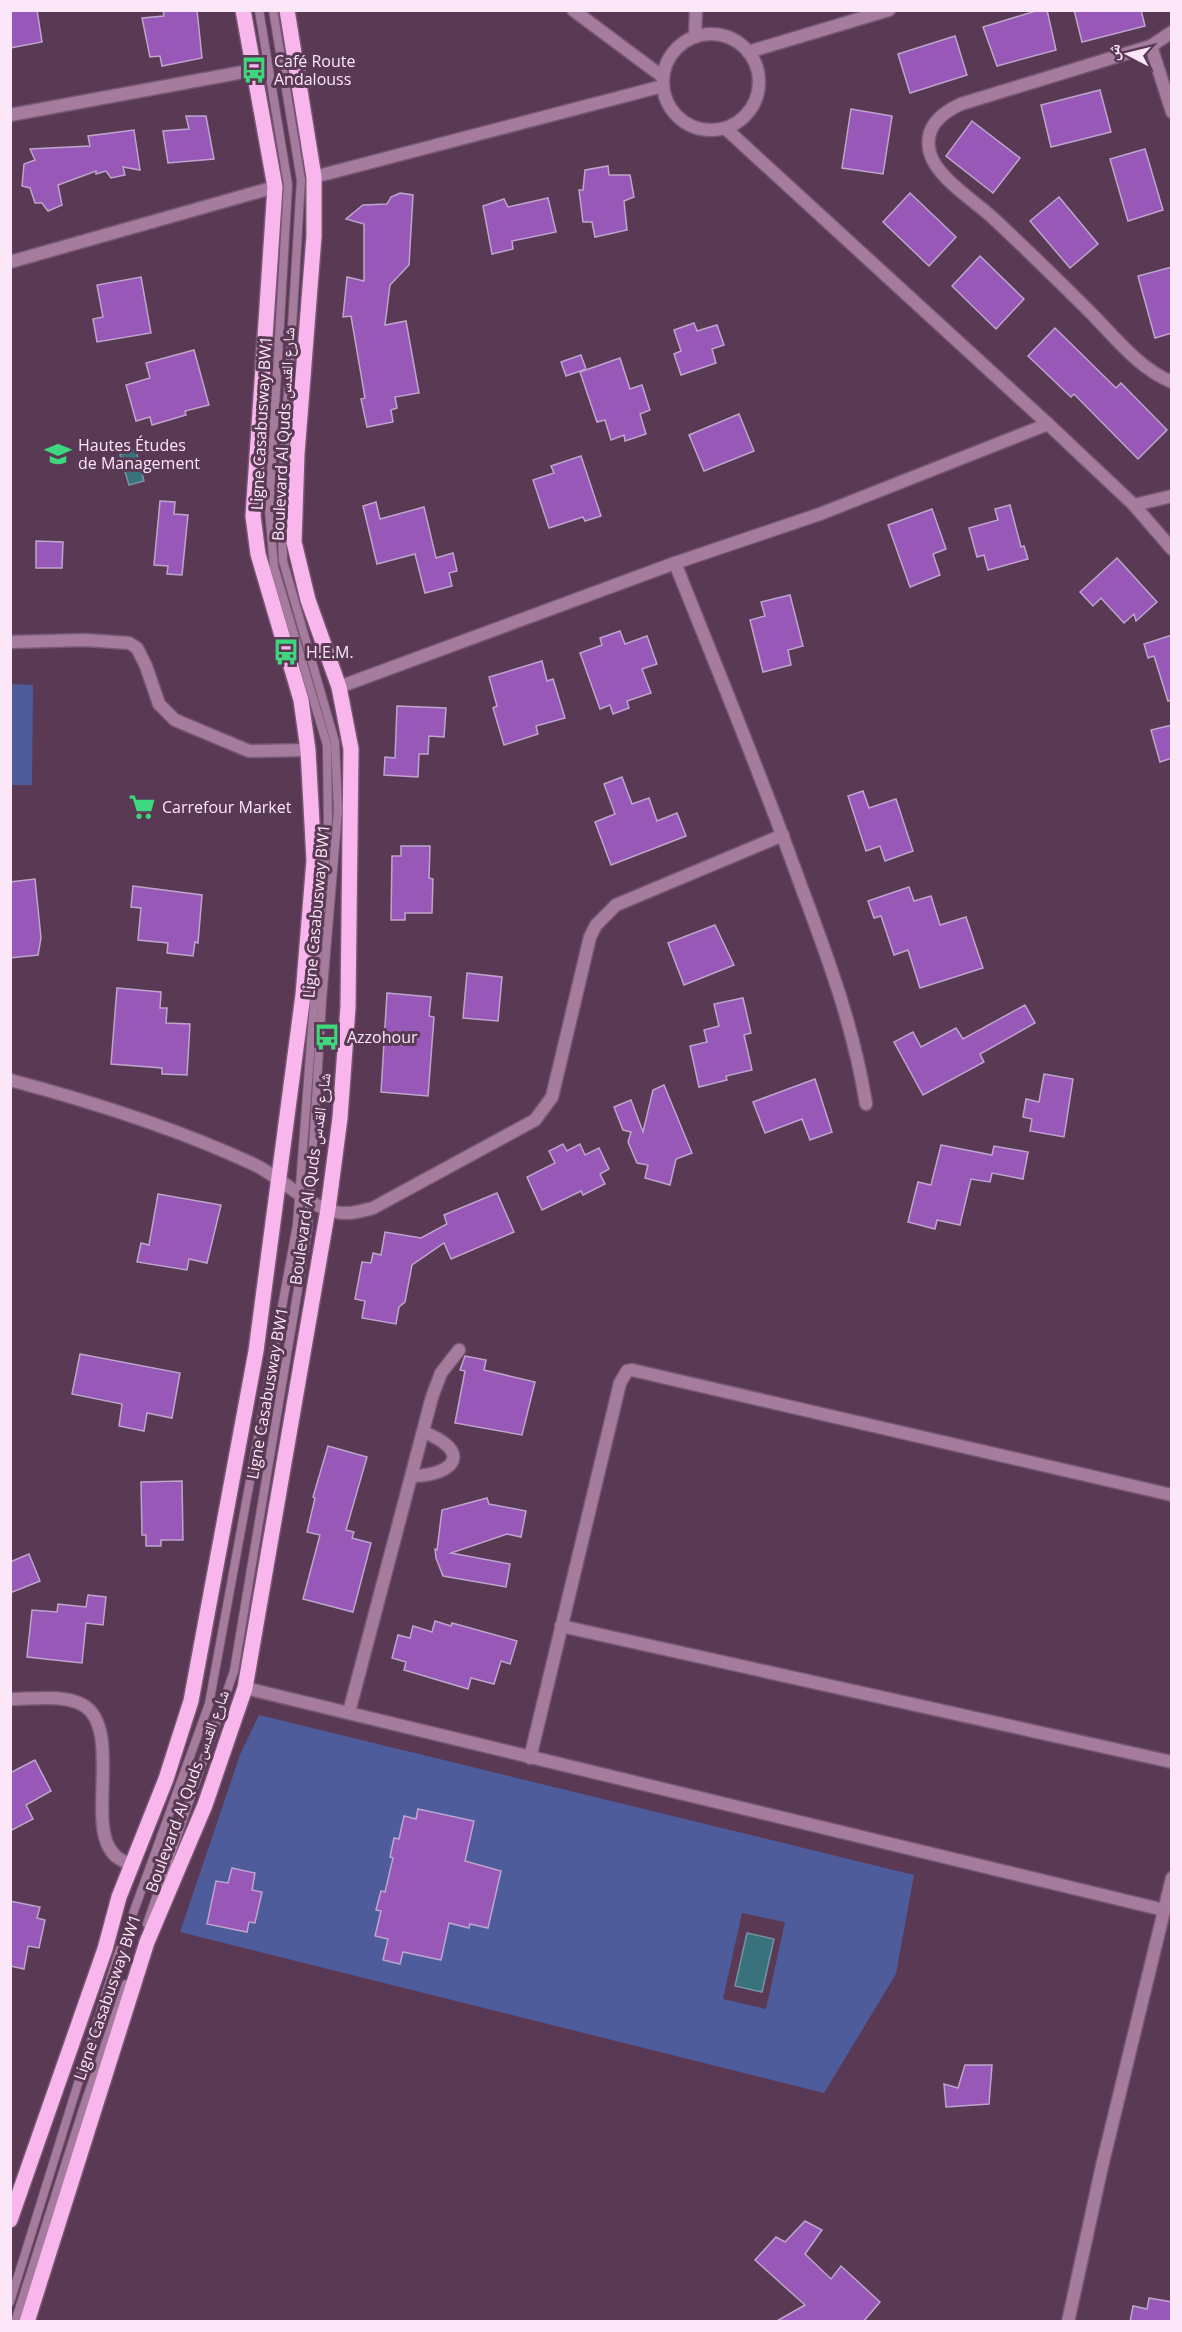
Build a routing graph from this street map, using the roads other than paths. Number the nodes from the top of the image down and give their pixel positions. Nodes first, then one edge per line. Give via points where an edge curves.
1 (243, 10) edge
2 (259, 10) edge
3 (273, 10) edge
4 (286, 10) edge
5 (573, 10) edge
6 (696, 10) edge
7 (889, 10) edge
8 (1172, 32) edge
9 (695, 37) junction
10 (1151, 46) junction
11 (748, 52) junction
12 (254, 70) junction
13 (663, 82) junction
14 (1172, 112) edge
15 (10, 115) edge
16 (725, 128) junction
17 (314, 177) junction
18 (275, 187) junction
19 (10, 262) edge
20 (1172, 382) edge
21 (1048, 424) junction
22 (1172, 496) edge
23 (1134, 506) junction
24 (1172, 549) edge
25 (675, 563) junction
26 (10, 642) edge
27 (339, 687) junction
28 (308, 750) junction
29 (783, 835) junction
30 (10, 1080) edge
31 (866, 1104) dead end
32 (278, 1180) junction
33 (305, 1198) junction
34 (328, 1209) junction
35 (459, 1350) dead end
36 (423, 1432) junction
37 (412, 1476) junction
38 (1172, 1495) edge
39 (561, 1626) junction
40 (245, 1688) junction
41 (10, 1699) edge
42 (349, 1712) junction
43 (530, 1758) junction
44 (1172, 1762) edge
45 (132, 1865) junction
46 (1172, 1878) edge
47 (1164, 1910) junction
48 (1166, 1925) edge
49 (10, 2220) edge
50 (10, 2302) edge
51 (15, 2322) edge
52 (27, 2322) edge
53 (1068, 2322) edge

1 - 12 main road, Boulevard Al Quds شارع القدس
2 - 33 lane, Ligne Casabusway BW1 via 288,185 270,522 274,567 327,745 328,820
3 - 33 lane, Ligne Casabusway BW1 via 301,180 281,507 282,561 335,742 338,810
4 - 17 main road, Boulevard Al Quds شارع القدس
5 - 13 street
6 - 9 street
7 - 11 street
8 - 10 street
9 - 11 street via 728,37
9 - 13 street via 675,49 667,62
10 - 14 street
10 - 20 street via 961,104 942,113 932,126 928,141 930,154 941,173 1154,374
11 - 16 street via 756,65 757,96 739,121
12 - 15 street
12 - 18 main road, Boulevard Al Quds شارع القدس
13 - 16 street via 670,109 681,120 694,128
13 - 17 street
16 - 21 street
17 - 27 main road, Boulevard Al Quds شارع القدس via 314,236 294,542 302,582
18 - 19 street
18 - 28 main road, Boulevard Al Quds شارع القدس via 253,516 258,554 301,700
21 - 23 street
21 - 25 street via 820,514
22 - 23 street
23 - 24 street
25 - 27 street
25 - 29 street
26 - 28 street via 85,639 129,643 137,648 146,666 159,704 175,720 249,751
27 - 34 main road, Boulevard Al Quds شارع القدس via 351,749 351,871 347,1018
28 - 32 main road, Boulevard Al Quds شارع القدس via 314,860 303,995
29 - 31 street via 851,1030
29 - 34 street via 616,905 596,925 552,1097 536,1120 373,1208 353,1213
30 - 32 street via 123,1113 252,1164
32 - 33 street
32 - 45 main road, Boulevard Al Quds شارع القدس via 256,1351 191,1701
33 - 34 street
33 - 50 lane, Ligne Casabusway BW1 via 209,1704 118,1955
33 - 51 lane, Ligne Casabusway BW1 via 304,1252 234,1671 82,2109
34 - 40 main road, Boulevard Al Quds شارع القدس
35 - 36 street via 436,1385
36 - 37 street
36 - 37 street via 448,1444 453,1460 440,1473
37 - 42 street
38 - 39 street via 632,1370 620,1383
39 - 43 street
39 - 44 street
40 - 42 street
40 - 52 main road, Boulevard Al Quds شارع القدس via 205,1805 140,1962
41 - 45 street via 68,1700 91,1712 101,1737 105,1840 115,1856
42 - 43 street
43 - 47 street
45 - 49 main road, Boulevard Al Quds شارع القدس
46 - 47 street
47 - 48 street
48 - 53 street

